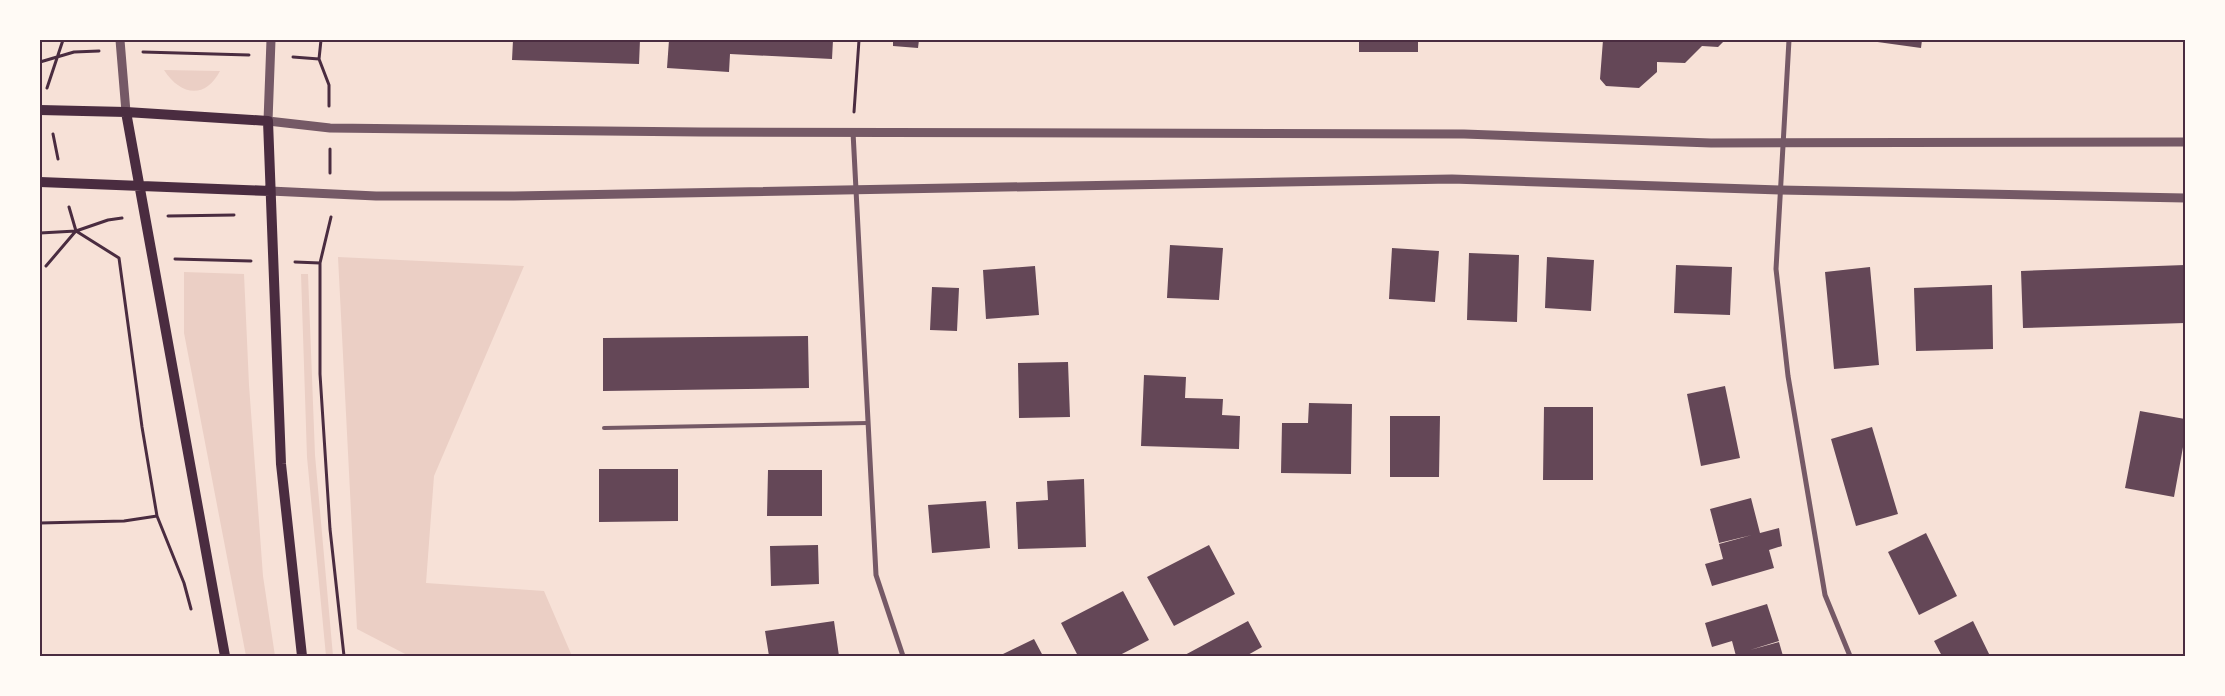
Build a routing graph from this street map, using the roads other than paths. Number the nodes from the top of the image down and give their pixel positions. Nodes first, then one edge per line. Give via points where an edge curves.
1 (120, 40) edge
2 (271, 40) edge
3 (1789, 40) edge
4 (40, 110) edge
5 (126, 112) junction
6 (268, 121) junction
7 (853, 132) junction
8 (1783, 141) junction
9 (2185, 142) edge
10 (40, 182) edge
11 (139, 187) junction
12 (1780, 190) junction
13 (270, 191) junction
14 (855, 192) junction
15 (2185, 198) edge
16 (868, 422) junction
17 (604, 428) dead end
18 (225, 656) edge
19 (302, 656) edge
20 (903, 656) edge
21 (1850, 656) edge

1 - 5 street
2 - 6 street
3 - 8 street
4 - 5 main road
5 - 6 main road
5 - 11 main road
6 - 7 street via 330,128
6 - 13 main road
7 - 8 street via 1455,134 1711,143
7 - 14 street
8 - 9 street
8 - 12 street
10 - 11 main road
11 - 13 main road
11 - 18 main road
12 - 14 street via 1452,179
12 - 15 street
12 - 21 street via 1776,269 1788,376 1825,594
13 - 14 street via 514,196
13 - 19 main road via 281,464
14 - 16 street
16 - 17 lane
16 - 20 street via 876,575

